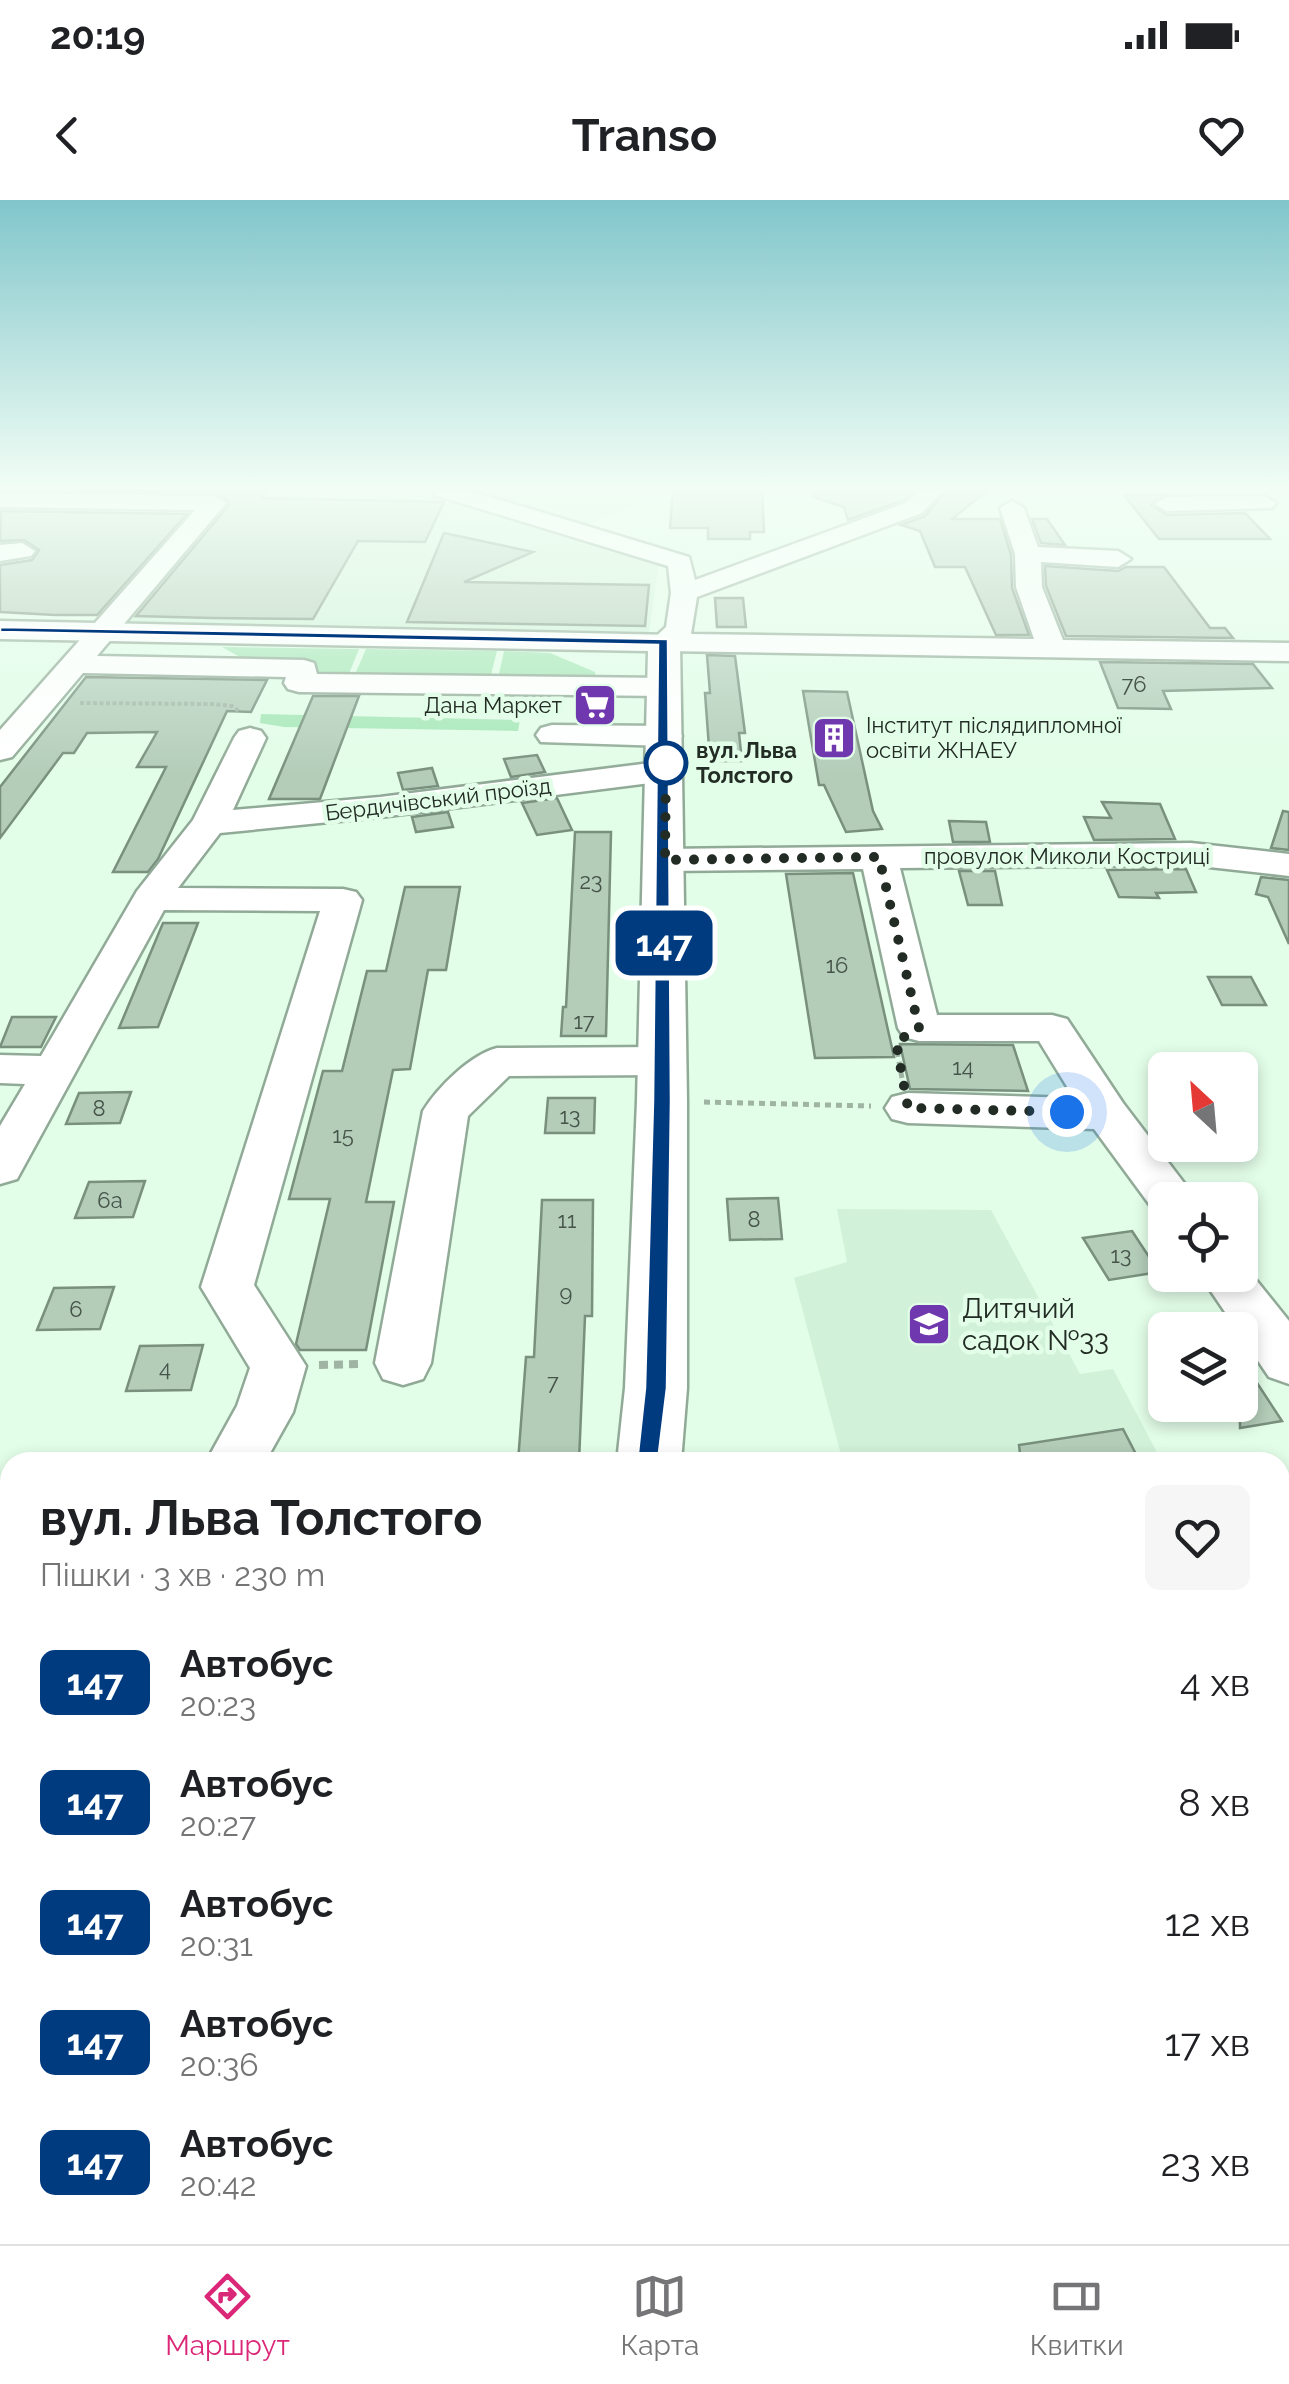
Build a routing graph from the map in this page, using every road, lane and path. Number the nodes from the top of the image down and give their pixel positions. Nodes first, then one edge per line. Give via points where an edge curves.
1 (141, 585) edge
2 (683, 585) edge
3 (705, 585) edge
4 (1029, 585) edge
5 (684, 593) junction
6 (0, 630) edge
7 (99, 632) junction
8 (664, 642) junction
9 (1052, 647) junction
10 (1289, 652) edge
11 (72, 664) junction
12 (665, 687) junction
13 (39, 703) junction
14 (552, 735) dead end
15 (250, 738) joint
16 (4, 740) edge
17 (666, 754) junction
18 (209, 823) junction
19 (879, 857) junction
20 (665, 860) junction
21 (1289, 865) edge
22 (152, 899) junction
23 (919, 1028) junction
24 (0, 1069) edge
25 (55, 1070) junction
26 (662, 1081) junction
27 (908, 1108) junction
28 (1107, 1114) junction
29 (0, 1167) edge
30 (1158, 1182) edge
31 (1238, 1292) edge
32 (1289, 1362) edge
33 (403, 1363) joint
34 (278, 1366) junction
35 (240, 1452) edge
36 (650, 1452) edge

1 - 7 street
2 - 5 street
3 - 5 street
4 - 9 street
5 - 8 street via 680,630
6 - 7 main road
7 - 8 main road
7 - 11 street
8 - 9 street
8 - 12 main road
9 - 10 street
11 - 12 street via 304,668 299,683
11 - 13 street
12 - 17 main road
13 - 15 path via 232,706 248,718
13 - 16 street
14 - 17 street
15 - 18 street
17 - 18 street, Бердичівський проїзд via 380,806
17 - 20 main road
18 - 22 street
19 - 20 street, провулок Миколи Костриці
19 - 21 street, провулок Миколи Костриці via 1191,854
19 - 23 street
20 - 26 main road
22 - 25 street
22 - 34 street via 343,900 227,1287
23 - 27 path via 896,1042
23 - 28 street via 1052,1028
24 - 25 street
25 - 29 street
26 - 27 path
26 - 33 street via 497,1062 446,1111
26 - 36 main road
27 - 28 street
28 - 30 street
31 - 32 street
33 - 34 path
34 - 35 street via 264,1412

